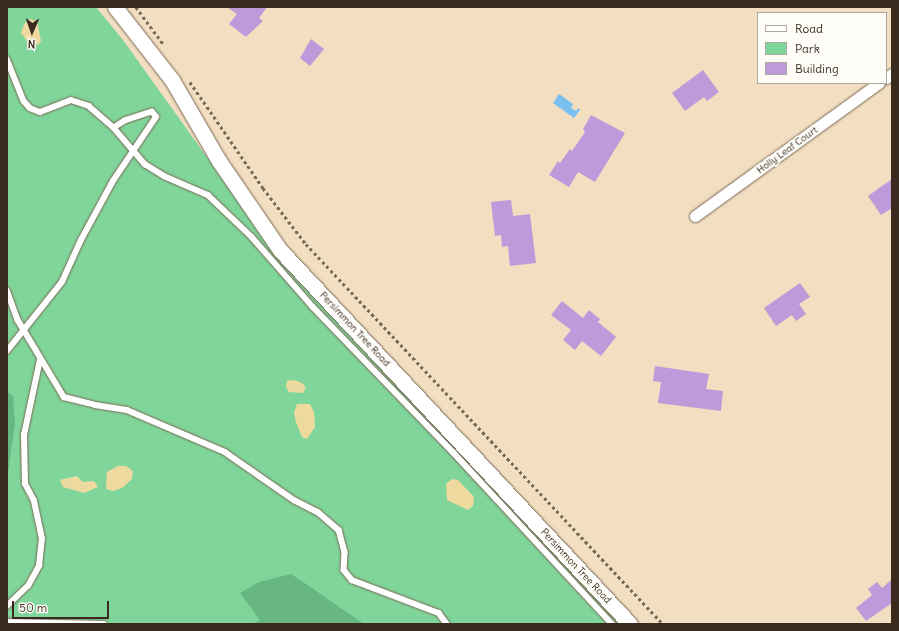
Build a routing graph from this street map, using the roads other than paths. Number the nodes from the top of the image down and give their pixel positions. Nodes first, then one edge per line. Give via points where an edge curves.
1 (121, 9) edge
2 (7, 59) edge
3 (878, 84) edge
4 (114, 128) junction
5 (133, 152) junction
6 (695, 216) dead end
7 (7, 290) edge
8 (24, 330) junction
9 (7, 351) edge
10 (40, 360) junction
11 (7, 606) edge
12 (7, 622) edge
13 (104, 624) edge
14 (447, 624) edge
15 (612, 624) edge
16 (630, 624) edge

1 - 16 main road, Persimmon Tree Road via 172,80 219,161 280,250
2 - 4 lane via 24,101 30,108 40,112 71,100 89,106
3 - 6 street, Holly Leaf Court
4 - 5 lane
4 - 5 lane via 125,121 152,112 156,117
5 - 8 lane via 80,240 62,282
5 - 15 lane via 145,164 164,176 208,195 252,237 312,307 453,452
7 - 8 lane
8 - 9 lane
8 - 10 lane
10 - 11 lane via 24,434 25,484 34,501 42,539 39,566 28,586
10 - 14 lane via 64,397 96,406 127,410 225,452 294,500 318,512 339,530 345,552 344,570 352,580 439,613
12 - 13 lane

